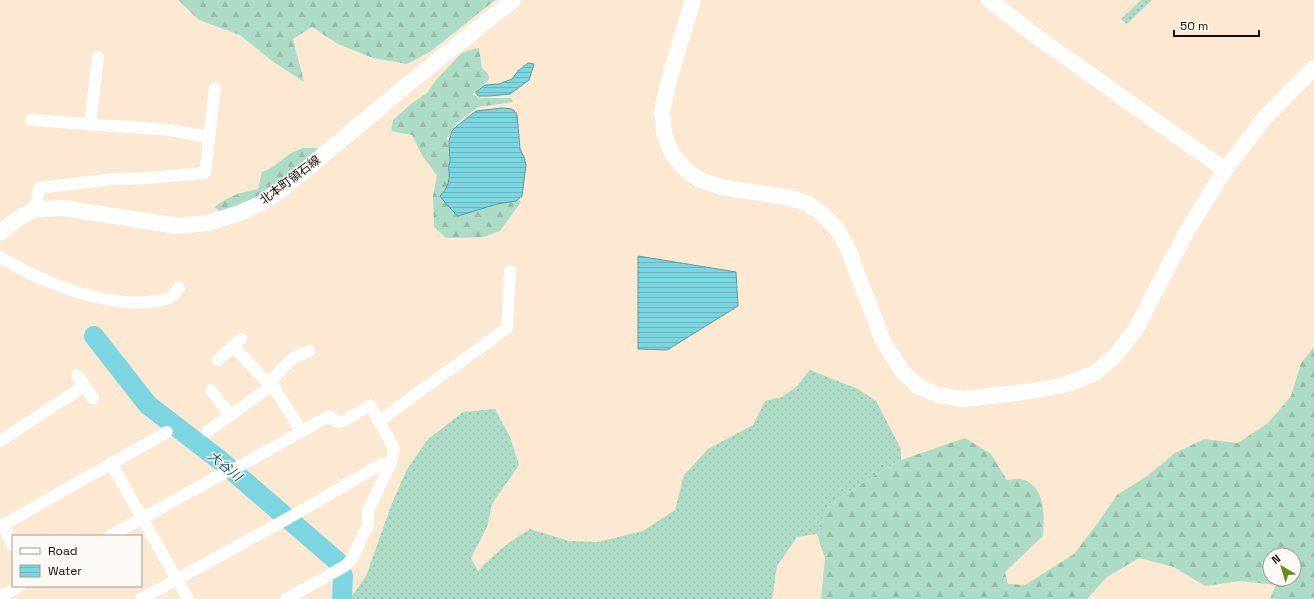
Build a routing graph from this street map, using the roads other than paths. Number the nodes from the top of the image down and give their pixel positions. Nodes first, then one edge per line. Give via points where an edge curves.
1 (513, 0) edge
2 (693, 0) edge
3 (989, 0) edge
4 (98, 57) dead end
5 (1314, 68) edge
6 (215, 88) dead end
7 (31, 120) dead end
8 (90, 125) junction
9 (209, 137) junction
10 (1225, 170) junction
11 (35, 209) junction
12 (0, 233) edge
13 (0, 257) edge
14 (510, 271) dead end
15 (179, 288) dead end
16 (309, 351) dead end
17 (218, 360) dead end
18 (77, 375) dead end
19 (270, 381) junction
20 (84, 386) junction
21 (211, 390) dead end
22 (93, 398) dead end
23 (230, 415) junction
24 (379, 421) junction
25 (208, 431) dead end
26 (301, 431) junction
27 (166, 432) dead end
28 (0, 441) edge
29 (391, 462) junction
30 (111, 463) junction
31 (143, 518) junction
32 (112, 535) edge
33 (12, 543) edge
34 (177, 579) junction
35 (18, 587) edge
36 (0, 597) edge
37 (141, 599) edge
38 (188, 599) edge
39 (286, 599) edge

1 - 11 street, 北本町領石線 via 285,187 262,203 237,214 178,226 64,208
2 - 10 street via 662,111 664,133 671,152 683,167 698,179 721,187 786,197 807,203 822,213 837,229 848,249 883,341 902,371 918,386 938,395 964,399 1032,392 1064,385 1095,373 1116,355 1135,330 1188,229
3 - 10 street
4 - 8 street
5 - 10 street via 1266,116
6 - 9 street
7 - 8 street
8 - 9 street via 170,130
9 - 11 street via 205,173 113,179 39,188
11 - 12 street, 北本町領石線
13 - 15 street via 62,287 105,299 132,303 152,302 170,298
14 - 24 street via 507,328
16 - 19 street via 293,358
17 - 19 street via 237,343 263,378
18 - 20 street
19 - 23 street via 267,389
19 - 26 street
20 - 22 street
20 - 28 street
21 - 23 street
23 - 25 street
24 - 26 street via 370,405 344,421 338,422 329,416
24 - 29 street via 394,449
26 - 31 street
27 - 30 street
29 - 34 street via 382,464
29 - 39 street via 368,511 368,526 353,558 341,568
30 - 31 street
30 - 33 street via 3,525
31 - 32 street
31 - 34 street
34 - 37 street
34 - 38 street
35 - 36 street

